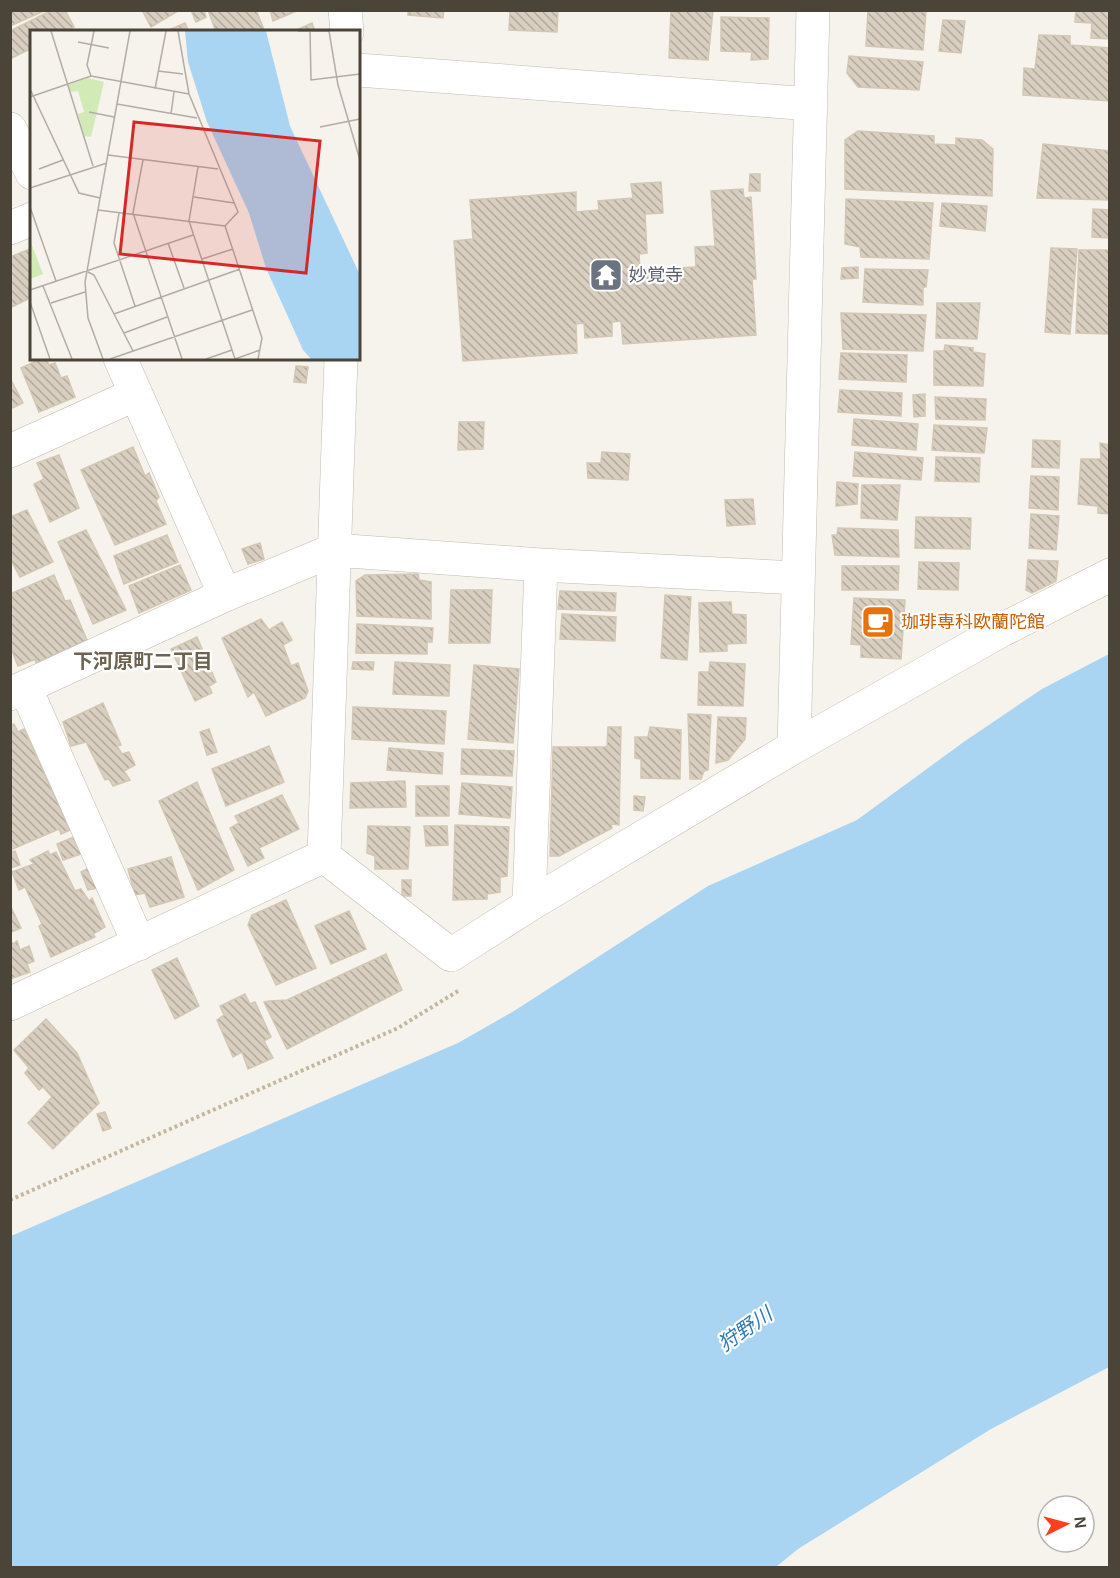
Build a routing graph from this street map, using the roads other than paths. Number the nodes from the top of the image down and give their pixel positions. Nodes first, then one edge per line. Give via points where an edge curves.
1 (345, 10) edge
2 (813, 10) edge
3 (347, 30) edge
4 (360, 70) edge
5 (811, 104) junction
6 (10, 129) edge
7 (30, 169) edge
8 (30, 220) edge
9 (10, 228) edge
10 (121, 360) edge
11 (341, 360) edge
12 (136, 394) junction
13 (10, 451) edge
14 (334, 550) junction
15 (541, 565) junction
16 (1110, 575) edge
17 (798, 578) junction
18 (225, 595) junction
19 (18, 691) edge
20 (794, 747) junction
21 (324, 856) junction
22 (529, 905) junction
23 (139, 944) junction
24 (10, 1004) edge

1 - 3 street
2 - 5 street
4 - 5 street
5 - 17 street
6 - 7 street
8 - 9 street
10 - 12 street
11 - 14 street
12 - 13 street
12 - 18 street
14 - 15 street
14 - 18 street
14 - 21 street
15 - 17 street
15 - 22 street
16 - 20 street via 1002,630
17 - 20 street
18 - 19 street
19 - 23 street
20 - 22 street
21 - 22 street via 451,955
21 - 23 street
23 - 24 street

